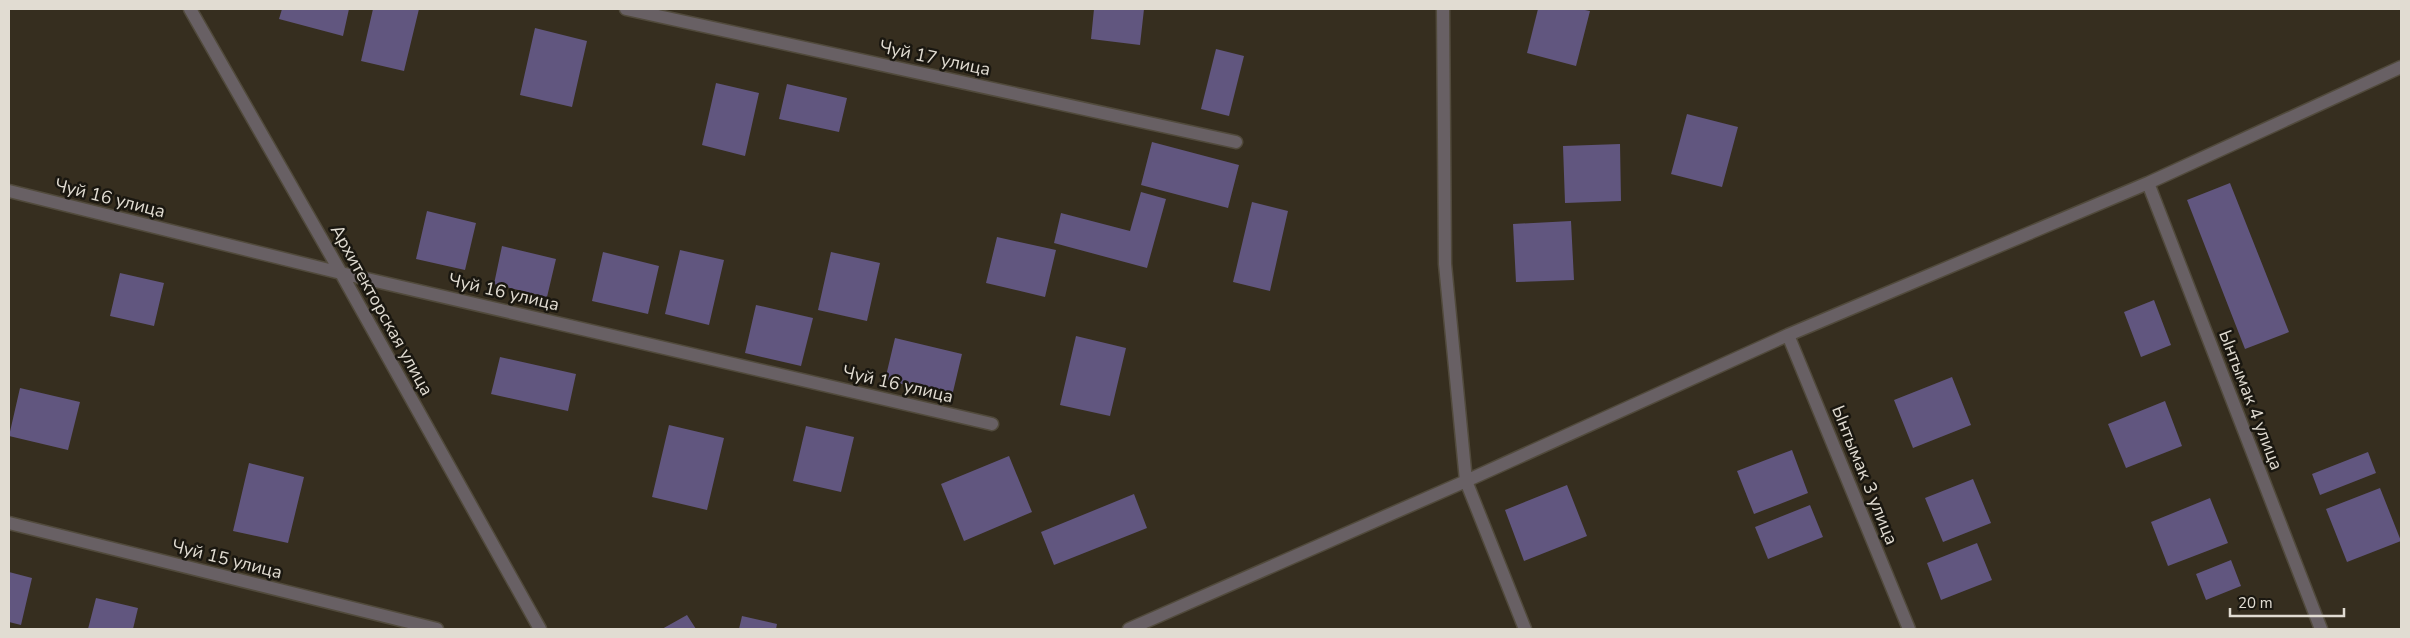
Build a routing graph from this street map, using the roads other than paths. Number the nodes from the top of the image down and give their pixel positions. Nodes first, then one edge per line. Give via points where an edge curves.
1 (190, 9) edge
2 (626, 9) edge
3 (1443, 9) edge
4 (2401, 67) edge
5 (1236, 142) dead end
6 (2148, 183) junction
7 (9, 191) edge
8 (341, 273) junction
9 (1788, 335) junction
10 (992, 424) dead end
11 (1466, 481) junction
12 (9, 523) edge
13 (437, 629) edge
14 (540, 629) edge
15 (1129, 629) edge
16 (1525, 629) edge
17 (1909, 629) edge
18 (2321, 629) edge

1 - 8 street, Архитекторская улица
2 - 5 street, Чуй 17 улица
3 - 11 street via 1445,264
4 - 6 street
6 - 9 street
6 - 18 street, Ынтымак 4 улица
7 - 8 street, Чуй 16 улица
8 - 10 street, Чуй 16 улица
8 - 14 street, Архитекторская улица
9 - 11 street
9 - 17 street, Ынтымак 3 улица
11 - 15 street
11 - 16 street
12 - 13 street, Чуй 15 улица

